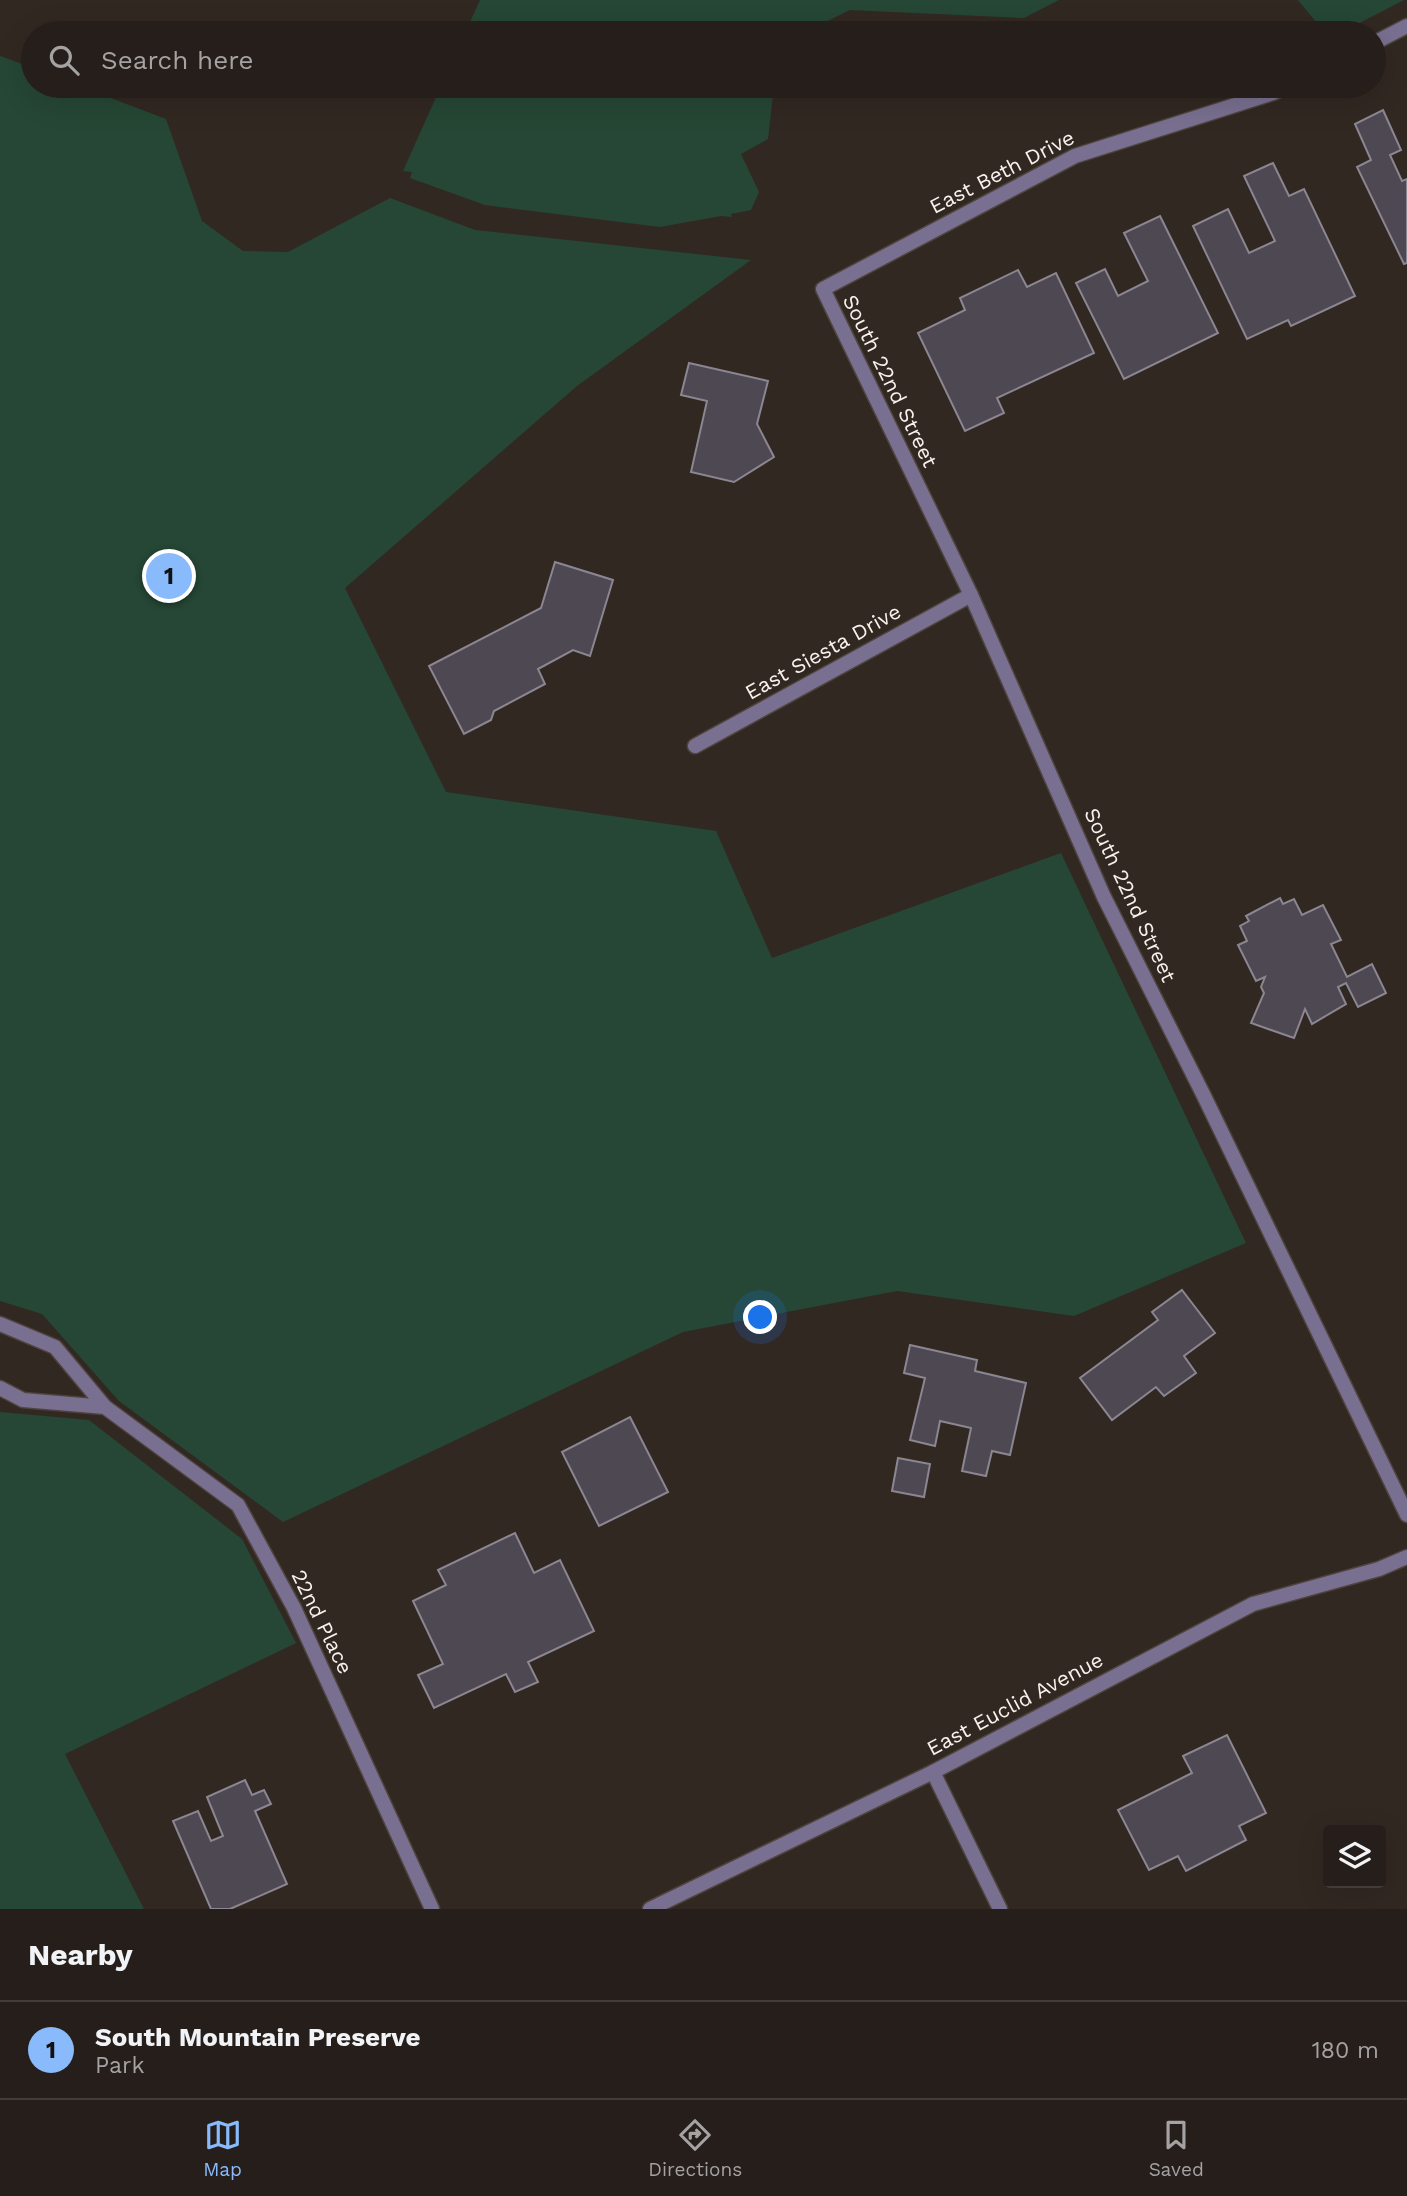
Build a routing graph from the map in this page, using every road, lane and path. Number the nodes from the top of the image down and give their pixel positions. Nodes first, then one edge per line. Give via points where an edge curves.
1 (1407, 26) edge
2 (1386, 37) edge
3 (1257, 98) edge
4 (823, 289) joint
5 (971, 595) junction
6 (695, 746) dead end
7 (0, 1324) edge
8 (0, 1388) edge
9 (105, 1407) junction
10 (1407, 1515) edge
11 (1407, 1557) edge
12 (933, 1772) junction
13 (432, 1909) edge
14 (650, 1909) edge
15 (1000, 1909) edge

1 - 2 street
3 - 4 street, East Beth Drive via 1075,156
4 - 5 street, South 22nd Street
5 - 6 street, East Siesta Drive
5 - 10 street, South 22nd Street via 1104,897
7 - 9 street, 22nd Place via 55,1347
8 - 9 street via 23,1400
9 - 13 street, 22nd Place via 238,1505 294,1608
11 - 12 street, East Euclid Avenue via 1252,1604
12 - 14 street, East Euclid Avenue
12 - 15 street

